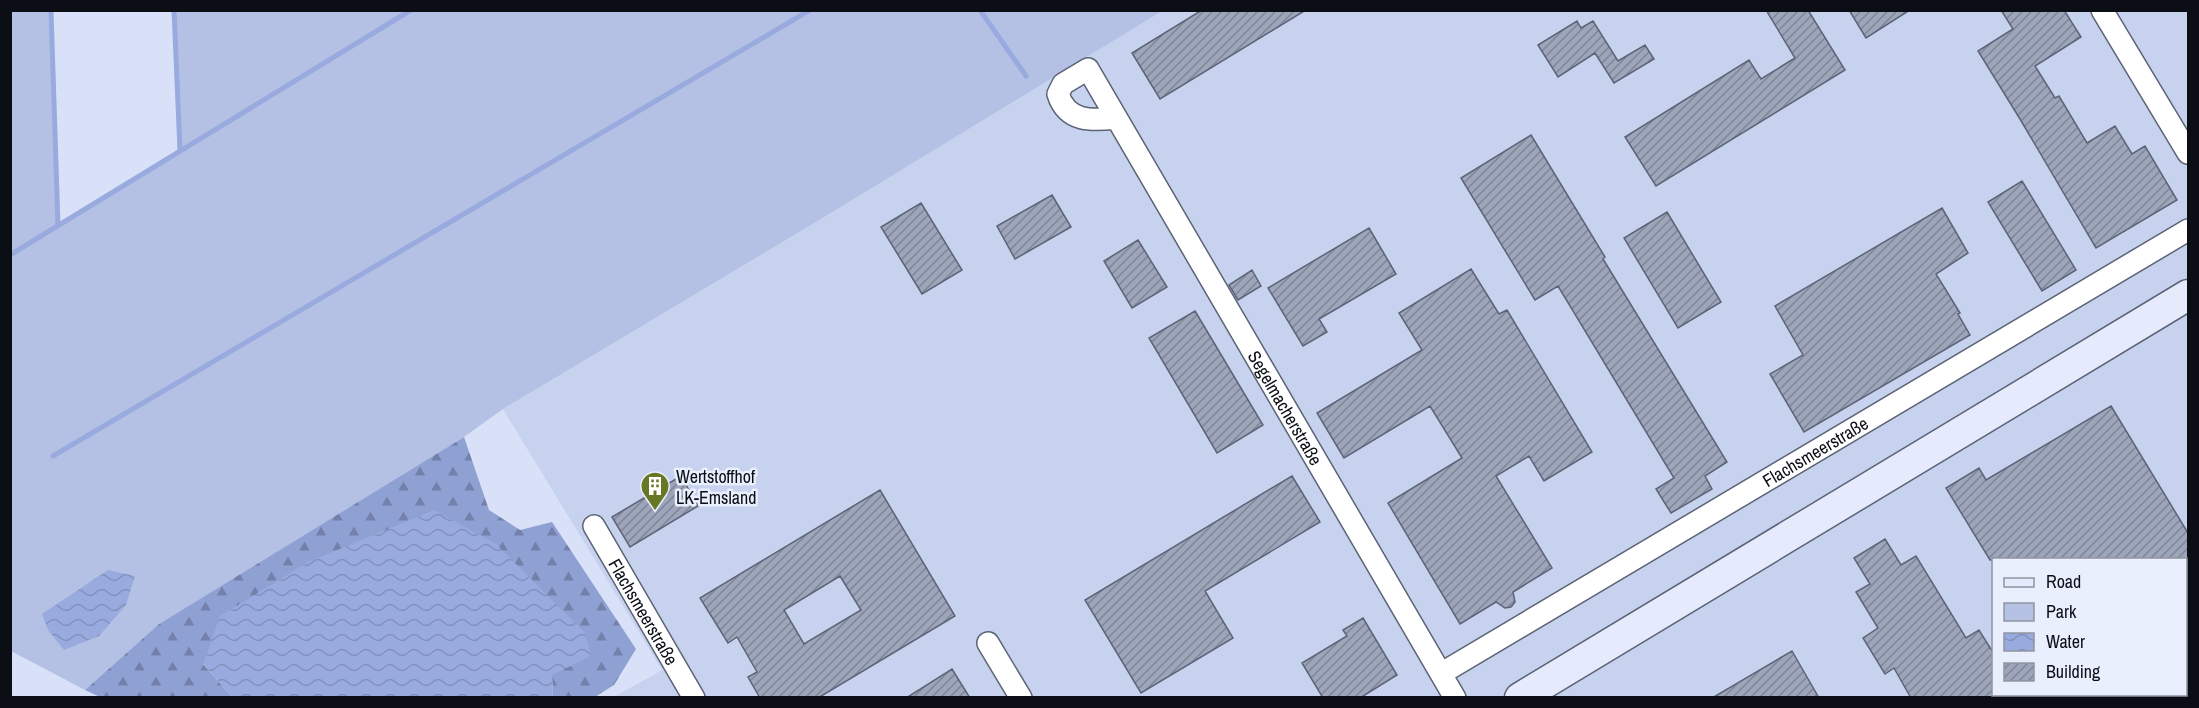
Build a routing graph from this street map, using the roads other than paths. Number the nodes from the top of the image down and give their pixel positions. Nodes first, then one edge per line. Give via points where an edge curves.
1 (2102, 10) edge
2 (1116, 117) dead end
3 (2188, 153) edge
4 (2188, 230) edge
5 (2188, 295) edge
6 (594, 526) dead end
7 (988, 643) dead end
8 (1442, 673) junction
9 (694, 698) edge
10 (1021, 698) edge
11 (1455, 698) edge
12 (1520, 698) edge

1 - 3 street
2 - 8 street, Segelmacherstraße
4 - 8 street, Flachsmeerstraße
5 - 12 street
6 - 9 street, Flachsmeerstraße
7 - 10 street
8 - 11 street, Segelmacherstraße

